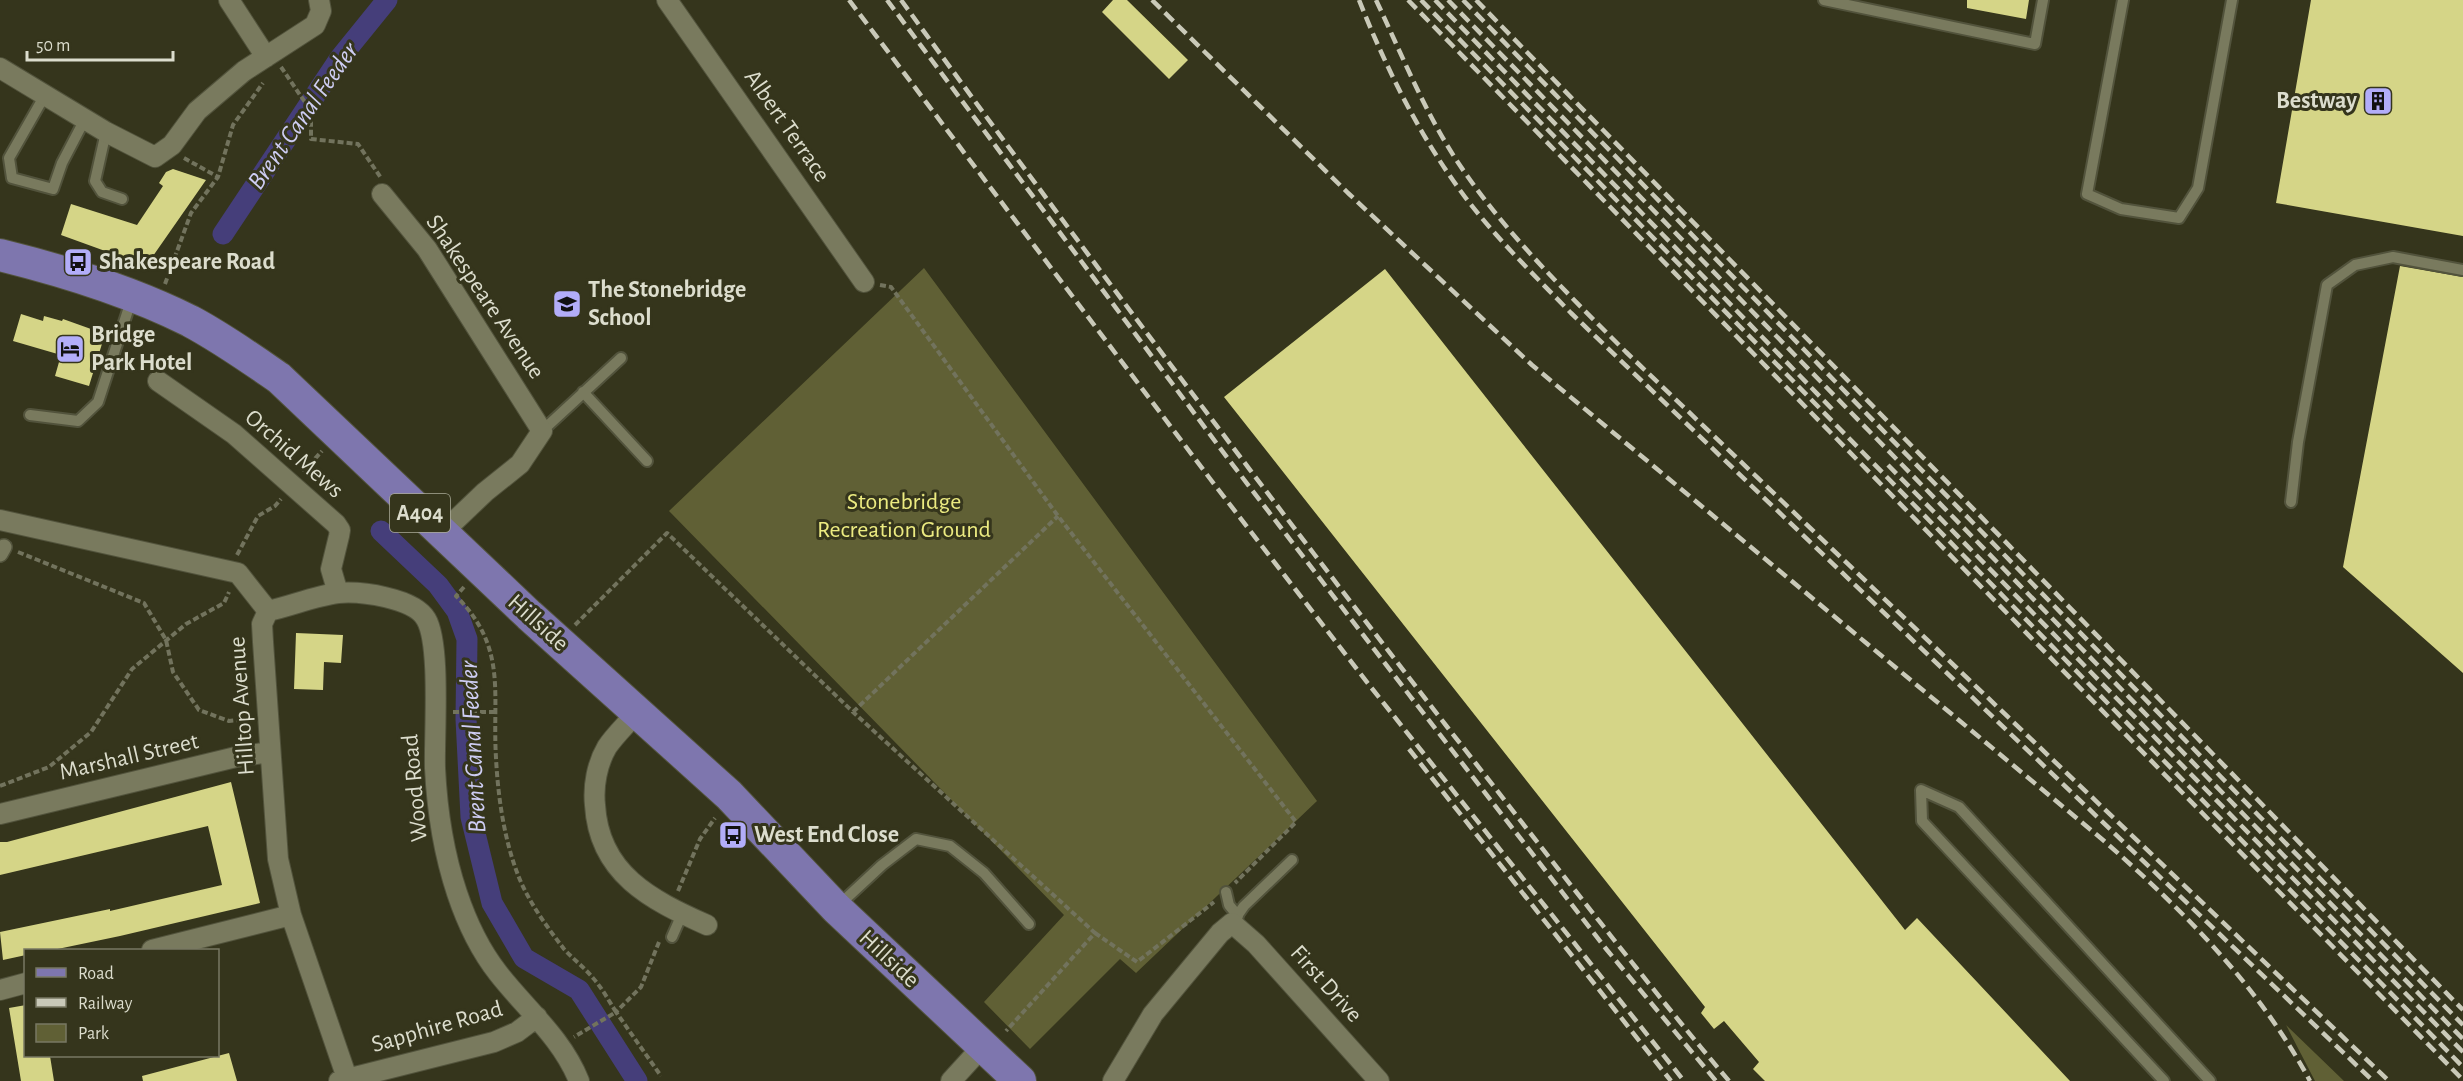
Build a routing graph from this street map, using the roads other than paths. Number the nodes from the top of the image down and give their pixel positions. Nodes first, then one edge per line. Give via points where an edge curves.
1 (229, 0) edge
2 (319, 0) edge
3 (667, 0) edge
4 (1824, 0) edge
5 (2043, 0) edge
6 (2123, 0) edge
7 (2232, 0) edge
8 (274, 60) junction
9 (0, 68) edge
10 (45, 95) junction
11 (84, 119) junction
12 (106, 132) junction
13 (382, 194) road end
14 (122, 199) dead end
15 (0, 255) edge
16 (2463, 270) edge
17 (864, 282) road end
18 (147, 293) junction
19 (621, 358) dead end
20 (158, 381) dead end
21 (584, 392) junction
22 (30, 415) dead end
23 (542, 431) junction
24 (647, 461) dead end
25 (2291, 502) dead end
26 (0, 520) edge
27 (441, 533) junction
28 (338, 593) junction
29 (268, 611) junction
30 (637, 712) junction
31 (270, 752) junction
32 (0, 813) edge
33 (1292, 860) dead end
34 (1226, 892) road end
35 (836, 908) junction
36 (680, 913) junction
37 (291, 915) junction
38 (1235, 919) junction
39 (1029, 924) dead end
40 (707, 925) dead end
41 (672, 937) dead end
42 (160, 949) edge
43 (24, 984) edge
44 (0, 990) edge
45 (537, 1017) junction
46 (994, 1039) junction
47 (345, 1080) edge
48 (579, 1081) edge
49 (951, 1081) edge
50 (1020, 1081) edge
51 (1113, 1081) edge
52 (1379, 1081) edge
53 (2164, 1081) edge
54 (2210, 1081) edge

1 - 8 street
2 - 8 street via 321,11 315,25
3 - 17 street, Albert Terrace
4 - 5 lane via 2035,44
6 - 7 lane via 2087,194 2121,209 2179,218 2198,188
8 - 12 street via 244,71 197,111 172,145 161,152
9 - 10 street
10 - 11 street
10 - 11 lane via 9,158 12,178 53,189
11 - 12 street
12 - 14 lane via 95,181 102,192
13 - 23 street, Shakespeare Avenue via 427,249
15 - 18 main road, Hillside / A404
16 - 25 lane via 2393,257 2355,266 2327,285
18 - 22 lane via 98,402 78,421
18 - 27 main road, Hillside / A404 via 279,378
19 - 21 lane
20 - 28 street, Orchid Mews via 234,434 336,524 340,530 331,569
21 - 23 lane
21 - 24 lane
23 - 27 street via 520,464
26 - 29 street, Hilltop Avenue via 238,573
27 - 30 main road, Hillside / A404
28 - 29 street, Wood Road
28 - 45 street, Wood Road via 389,598 409,605 426,618 434,642 435,770 443,836 457,892 474,935 496,972
29 - 31 street, Hilltop Avenue via 262,624
30 - 35 main road, Hillside / A404 via 729,795
30 - 36 street via 607,747 599,765 594,796 596,824 614,864 641,891
31 - 32 street, Marshall Street
31 - 37 street, Hilltop Avenue via 278,859
33 - 38 lane
34 - 38 lane
35 - 39 lane via 916,838 950,846 984,873
35 - 46 main road, Hillside / A404
36 - 40 street
36 - 41 lane
37 - 42 street
37 - 47 street, Hilltop Avenue
38 - 51 street via 1153,1014
38 - 52 street, First Drive
43 - 44 street
45 - 47 street, Sapphire Road via 494,1042
45 - 48 street, Wood Road via 565,1051
46 - 49 street
46 - 50 main road, Hillside / A404
53 - 54 lane via 1922,821 1921,790 1959,807

